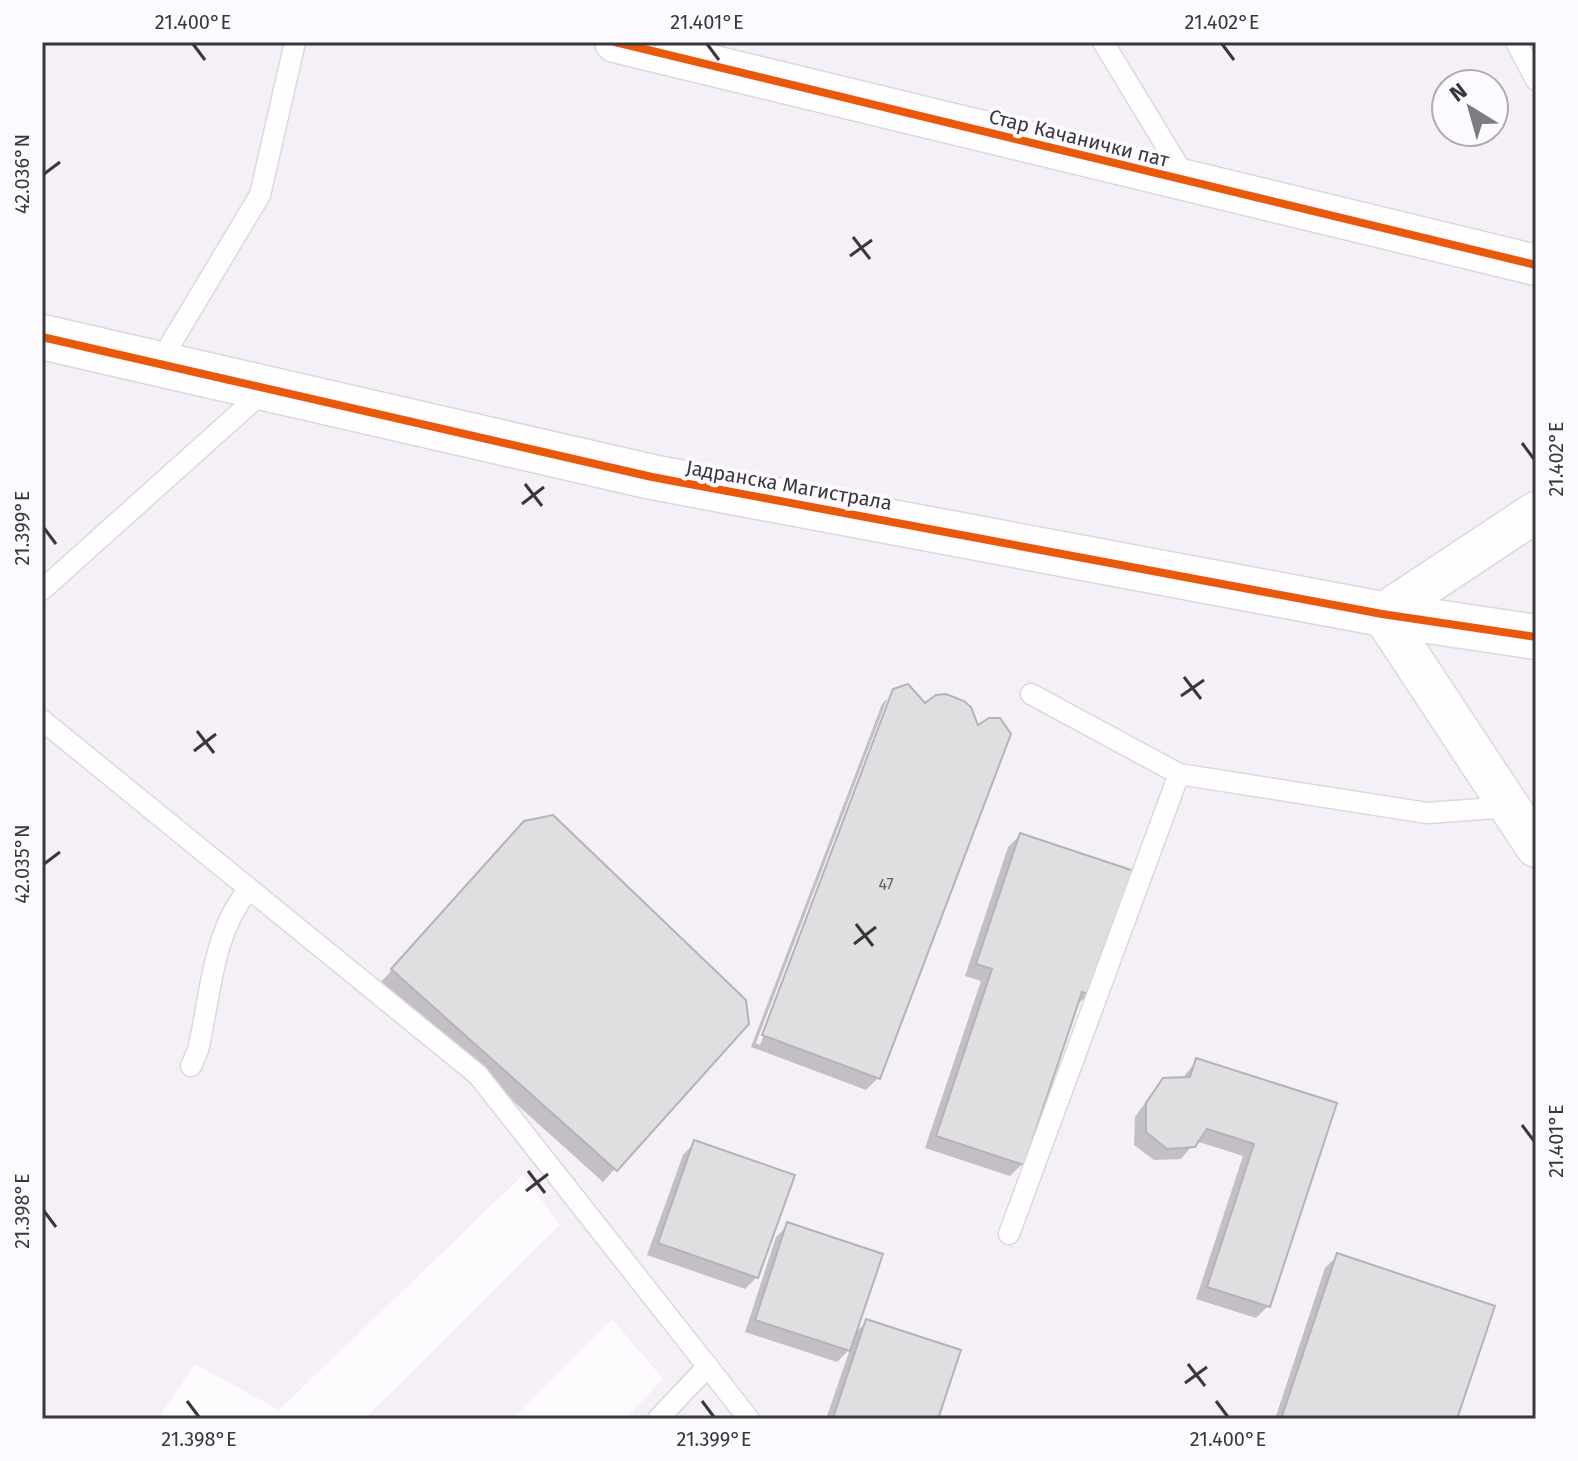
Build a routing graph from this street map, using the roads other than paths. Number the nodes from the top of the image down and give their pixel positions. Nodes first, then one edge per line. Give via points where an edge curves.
1 (295, 42) edge
2 (615, 42) edge
3 (1103, 42) edge
4 (1516, 42) edge
5 (680, 49) edge
6 (1536, 80) edge
7 (1187, 181) junction
8 (1536, 265) edge
9 (42, 337) edge
10 (158, 365) junction
11 (264, 391) junction
12 (1536, 512) edge
13 (42, 590) edge
14 (1382, 614) junction
15 (1536, 637) edge
16 (1031, 694) dead end
17 (42, 720) edge
18 (1179, 774) junction
19 (1509, 807) junction
20 (1535, 843) edge
21 (249, 889) junction
22 (191, 1066) dead end
23 (1009, 1234) dead end
24 (708, 1366) junction
25 (658, 1419) edge
26 (749, 1419) edge

1 - 10 lane via 260,195
2 - 5 street, Стар Качанички пат
3 - 7 lane
4 - 6 lane
5 - 7 street, Стар Качанички пат
7 - 8 street, Стар Качанички пат
9 - 10 street, Јадранска Магистрала
10 - 11 street, Јадранска Магистрала
11 - 13 lane
11 - 14 street, Јадранска Магистрала via 652,477
12 - 14 street
14 - 15 street, Јадранска Магистрала
14 - 19 street
16 - 18 lane
17 - 21 lane
18 - 19 lane via 1427,813
18 - 23 lane
19 - 20 street
21 - 22 lane via 220,936
21 - 24 lane via 478,1075
24 - 25 lane
24 - 26 lane

